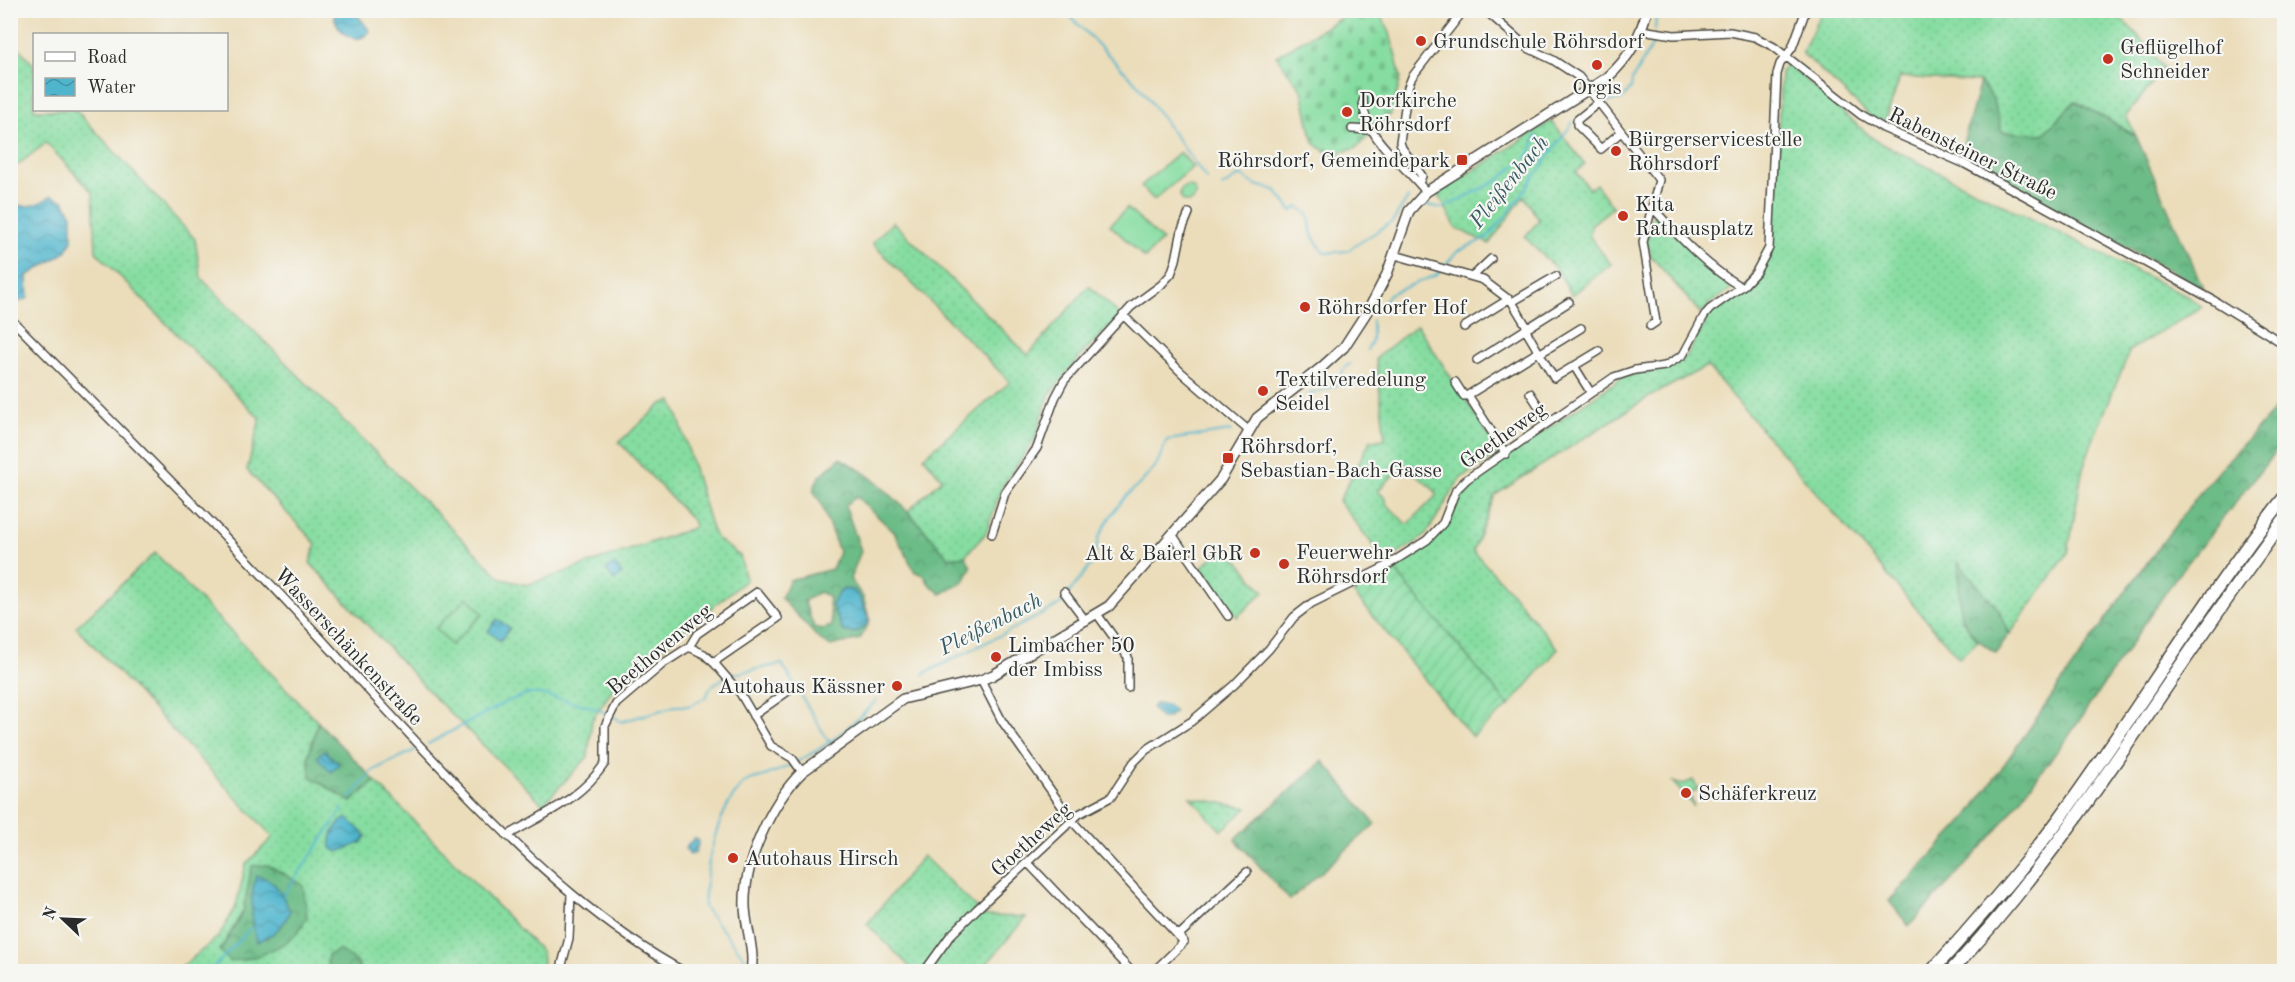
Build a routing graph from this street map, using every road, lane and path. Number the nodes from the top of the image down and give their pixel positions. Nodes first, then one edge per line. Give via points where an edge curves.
1 (1464, 10) edge
2 (1485, 10) edge
3 (1647, 10) edge
4 (1806, 10) edge
5 (1645, 31) junction
6 (1786, 56) junction
7 (1588, 90) junction
8 (1363, 101) dead end
9 (1598, 103) junction
10 (1352, 129) dead end
11 (1370, 130) junction
12 (1622, 132) junction
13 (1419, 183) junction
14 (1426, 192) junction
15 (1652, 207) junction
16 (1189, 213) dead end
17 (1395, 255) junction
18 (1491, 259) dead end
19 (1473, 276) junction
20 (1556, 276) dead end
21 (1741, 287) junction
22 (1510, 300) junction
23 (1569, 302) dead end
24 (1123, 315) junction
25 (10, 318) edge
26 (1650, 326) dead end
27 (1464, 327) dead end
28 (1526, 328) junction
29 (1581, 328) dead end
30 (2284, 344) edge
31 (1599, 351) dead end
32 (1538, 353) junction
33 (1477, 360) dead end
34 (1574, 366) junction
35 (1455, 382) dead end
36 (1530, 393) dead end
37 (1592, 393) junction
38 (1468, 395) junction
39 (1549, 422) junction
40 (1248, 430) junction
41 (1506, 454) junction
42 (2284, 498) edge
43 (2284, 520) edge
44 (992, 534) dead end
45 (1172, 534) junction
46 (1064, 592) dead end
47 (1097, 614) junction
48 (1228, 616) dead end
49 (1086, 621) junction
50 (689, 647) junction
51 (715, 664) junction
52 (981, 680) junction
53 (1128, 688) dead end
54 (787, 692) dead end
55 (753, 716) junction
56 (797, 766) junction
57 (1073, 822) junction
58 (507, 836) junction
59 (1028, 863) junction
60 (1247, 872) dead end
61 (572, 894) junction
62 (1178, 936) junction
63 (560, 972) edge
64 (685, 972) edge
65 (751, 972) edge
66 (924, 972) edge
67 (1132, 972) edge
68 (1153, 972) edge
69 (1931, 972) edge
70 (1950, 972) edge

1 - 13 street via 1416,70 1408,87 1400,142 1422,176
2 - 7 street via 1528,48 1579,77
3 - 5 street
4 - 6 street, Goetheweg
5 - 6 street, Rabensteiner Straße via 1674,35 1744,34
5 - 7 street via 1623,63
6 - 21 street, Goetheweg via 1778,74 1769,248 1756,272
6 - 30 street, Rabensteiner Straße via 1883,128 2025,196
7 - 9 street
7 - 14 street
8 - 11 street
9 - 12 street
9 - 12 street via 1577,124 1601,149
10 - 11 street
11 - 13 street
12 - 15 street via 1659,180
13 - 14 street
14 - 17 street via 1409,211
15 - 21 street via 1720,275
15 - 26 street via 1643,242 1656,322
16 - 24 street via 1171,274
17 - 19 street
17 - 40 street via 1374,300 1344,347 1268,408
18 - 19 street
19 - 22 street
20 - 22 street
21 - 37 street, Goetheweg via 1710,309 1683,355 1675,361 1614,377
22 - 27 street
22 - 28 street
23 - 28 street
24 - 40 street
24 - 44 street via 1065,381 1037,448 1005,493
25 - 58 street, Wasserschänkenstraße via 289,604
28 - 32 street
28 - 33 street
29 - 32 street
31 - 34 street
32 - 34 street via 1554,378
32 - 38 street
34 - 37 street
35 - 38 street via 1464,396
36 - 39 street
37 - 39 street, Goetheweg
38 - 41 street
39 - 41 street, Goetheweg
40 - 45 street via 1221,479
41 - 57 street, Goetheweg via 1456,490 1443,523 1427,540 1312,603 1294,617 1234,686 1192,721 1146,750 1111,797 1078,814
42 - 69 highway via 2220,583 2060,818 1984,914
43 - 70 highway via 2045,862
45 - 47 street
45 - 48 street
46 - 49 street
47 - 49 street
47 - 53 street via 1126,652 1130,662
49 - 52 street
50 - 51 street
50 - 51 street, Beethovenweg via 697,634 758,592 778,618
50 - 58 street, Beethovenweg via 616,704 605,726 606,763 582,792
51 - 55 street
52 - 56 street via 903,699
52 - 57 street via 1002,721
54 - 55 street
55 - 56 street via 771,746
56 - 65 street via 749,872 745,905 753,960
57 - 59 street, Goetheweg
57 - 62 street
58 - 61 street, Wasserschänkenstraße
59 - 66 street, Goetheweg via 950,936
59 - 67 street
60 - 62 street
61 - 63 street via 569,938
61 - 64 street, Wasserschänkenstraße via 650,952
62 - 68 street via 1184,942

